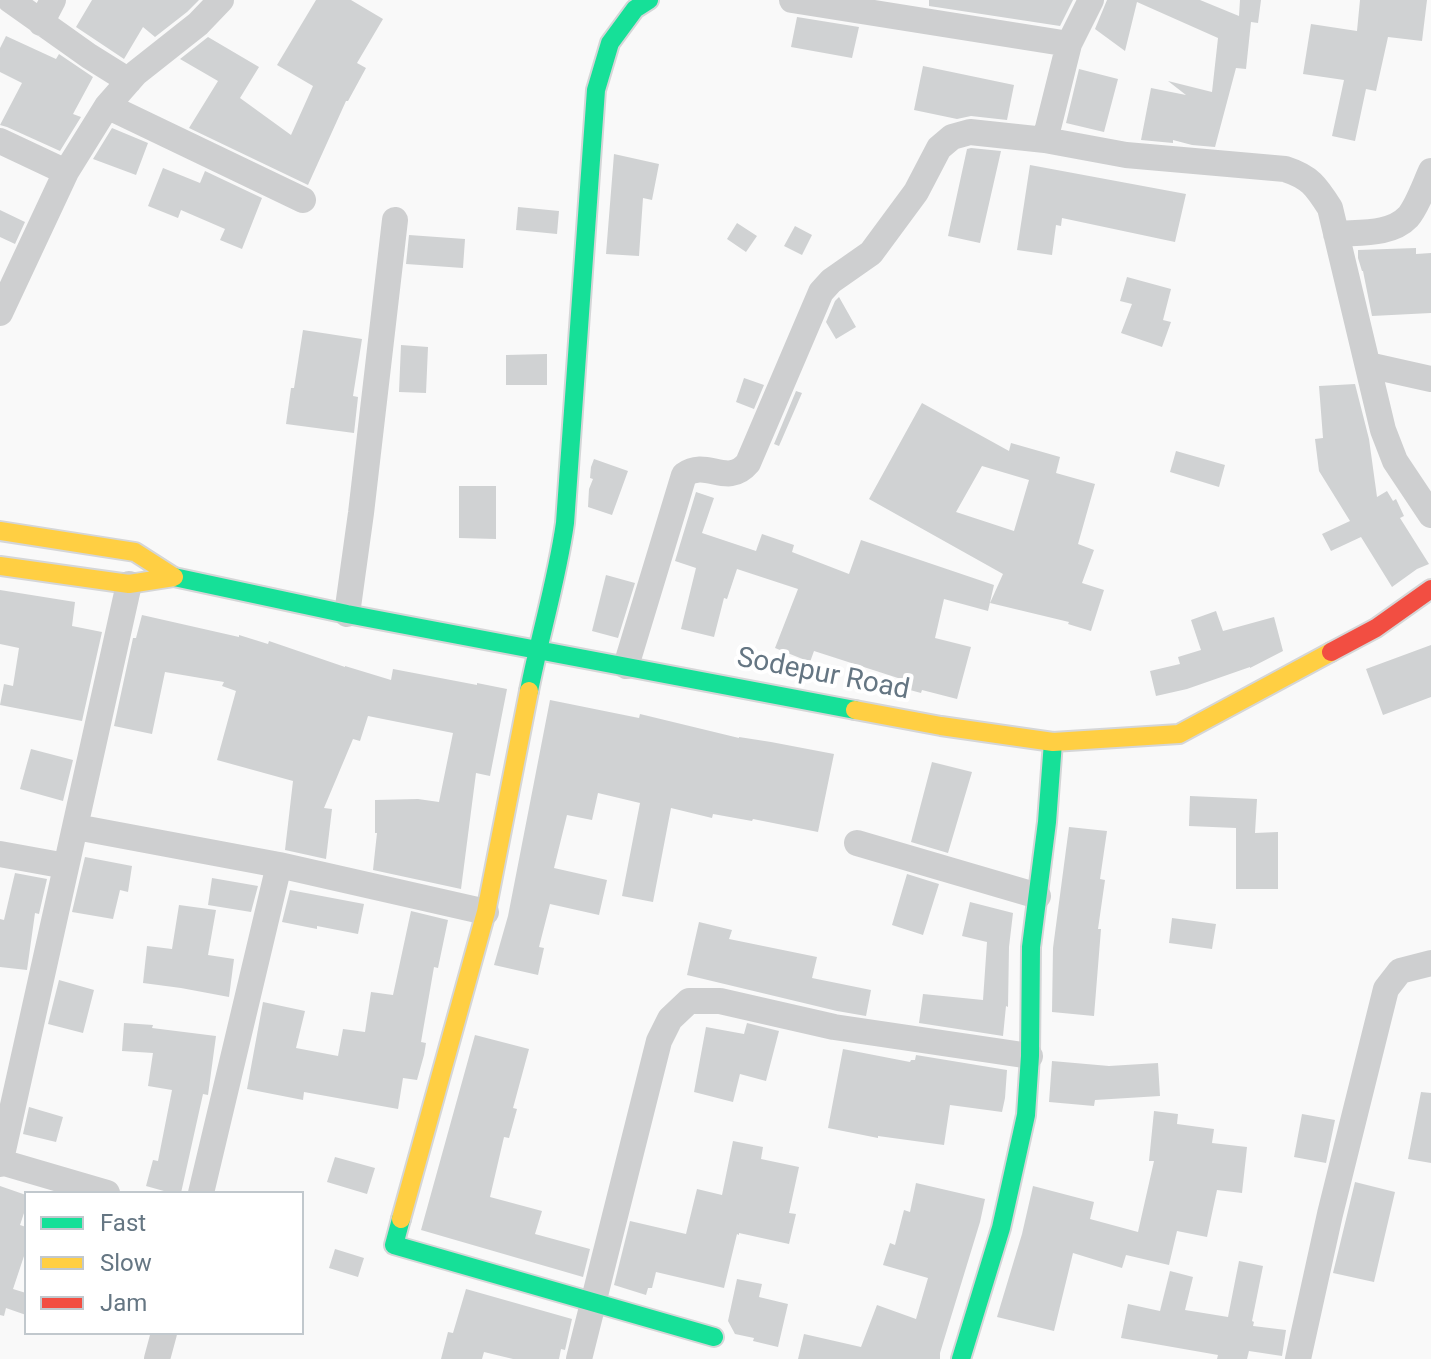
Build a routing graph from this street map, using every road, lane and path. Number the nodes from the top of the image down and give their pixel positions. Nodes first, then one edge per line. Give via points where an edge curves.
1 (10, 0) edge
2 (221, 0) edge
3 (649, 0) edge
4 (792, 0) edge
5 (1091, 0) edge
6 (47, 11) edge
7 (1069, 44) junction
8 (129, 81) junction
9 (107, 106) junction
10 (1045, 140) junction
11 (0, 141) edge
12 (1431, 171) edge
13 (66, 172) junction
14 (303, 200) dead end
15 (395, 220) dead end
16 (1336, 234) junction
17 (0, 313) edge
18 (1368, 365) junction
19 (1431, 379) edge
20 (1431, 515) edge
21 (0, 531) edge
22 (135, 552) junction
23 (0, 566) edge
24 (174, 577) junction
25 (129, 584) junction
26 (1431, 589) edge
27 (347, 614) junction
28 (537, 650) junction
29 (626, 666) junction
30 (1053, 742) junction
31 (76, 827) junction
32 (857, 843) dead end
33 (0, 854) edge
34 (279, 865) junction
35 (66, 866) junction
36 (1038, 896) junction
37 (486, 912) junction
38 (1431, 963) edge
39 (1030, 1056) junction
40 (0, 1163) edge
41 (100, 1191) edge
42 (201, 1191) edge
43 (595, 1303) junction
44 (163, 1335) edge
45 (714, 1337) dead end
46 (157, 1359) edge
47 (579, 1359) edge
48 (961, 1359) edge
49 (1298, 1359) edge

1 - 6 street
2 - 8 street
3 - 28 street via 635,9 610,43 596,90 565,523
4 - 7 street
5 - 7 street
6 - 8 street via 89,56
7 - 10 street
8 - 9 street
9 - 13 street
9 - 14 street
10 - 16 street via 1126,155 1285,169 1314,184 1330,208
10 - 29 street via 970,132 952,137 939,148 916,192 871,253 821,292 748,463 736,473 700,468 684,475
11 - 13 street
12 - 16 street via 1410,216 1396,226
13 - 17 street
15 - 27 street
16 - 18 street
18 - 19 street
18 - 20 street via 1395,461
21 - 22 street, Sodepur Road
22 - 24 street, Sodepur Road
22 - 25 street
23 - 25 street, Sodepur Road
24 - 25 street, Sodepur Road
24 - 27 street, Sodepur Road
25 - 31 street
26 - 30 street, Sodepur Road via 1376,628 1179,734
27 - 28 street, Sodepur Road
28 - 29 street, Sodepur Road
28 - 37 street
29 - 30 street, Sodepur Road
30 - 36 street
31 - 34 street
31 - 35 street
32 - 36 street
33 - 35 street
34 - 37 street
34 - 42 street
35 - 40 street
36 - 39 street via 1031,947
37 - 43 street via 394,1245
38 - 49 street via 1400,971 1386,989
39 - 43 street via 834,1027 720,1001 689,1001 670,1019 659,1041
39 - 48 street via 1026,1115 1001,1228
40 - 41 street
43 - 45 street
43 - 47 street
44 - 46 street

